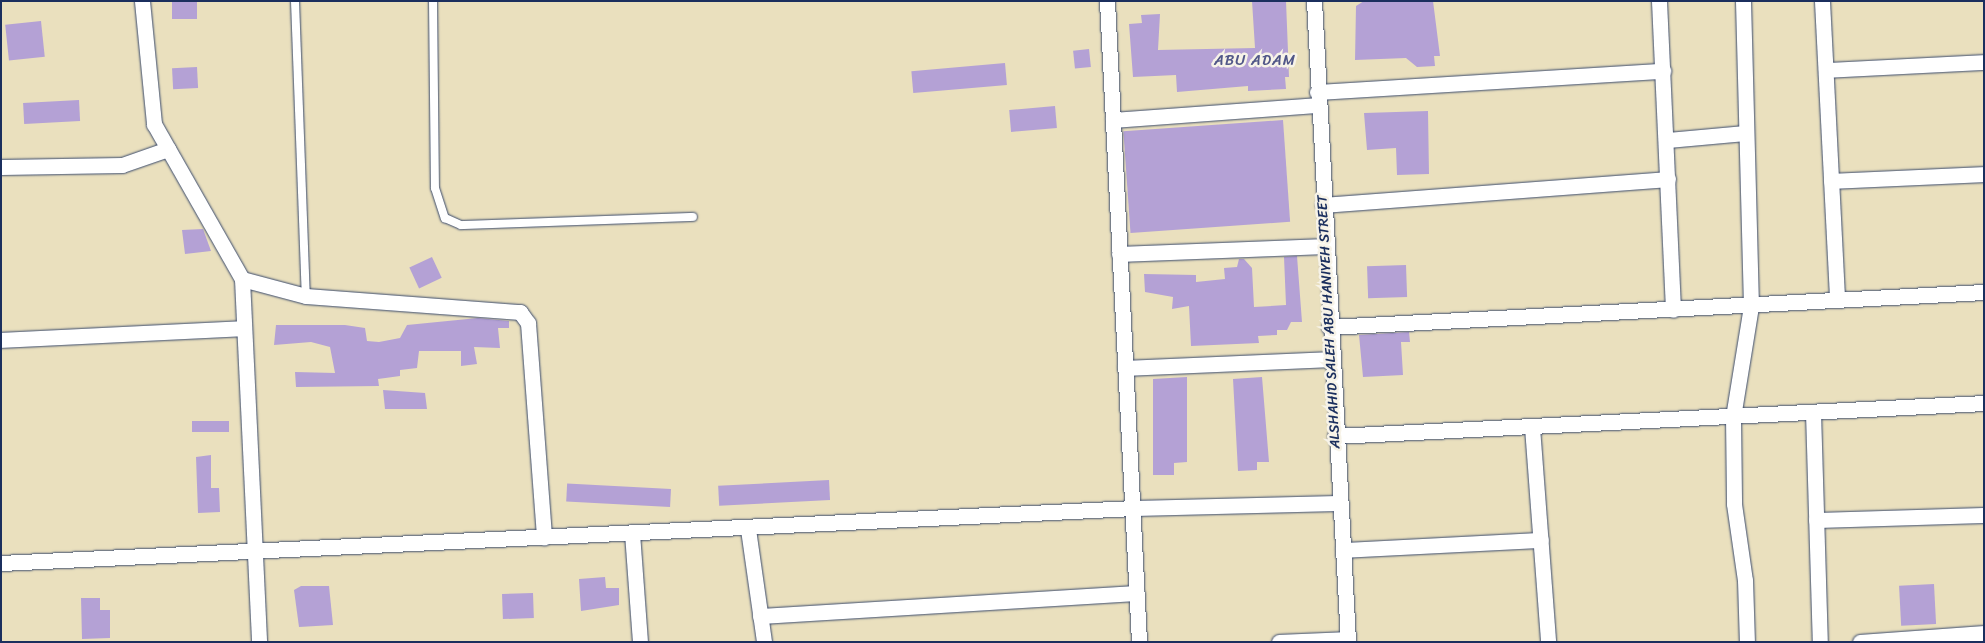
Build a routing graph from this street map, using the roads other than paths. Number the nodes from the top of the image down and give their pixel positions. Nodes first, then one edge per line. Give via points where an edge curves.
1 (142, 1) edge
2 (295, 1) edge
3 (433, 1) edge
4 (1107, 1) edge
5 (1314, 1) edge
6 (1660, 1) edge
7 (1743, 1) edge
8 (1822, 1) edge
9 (1984, 62) edge
10 (1826, 70) junction
11 (1663, 71) junction
12 (1318, 99) junction
13 (1113, 120) junction
14 (1746, 133) junction
15 (1667, 140) junction
16 (168, 149) junction
17 (1, 168) edge
18 (1984, 174) edge
19 (1668, 179) junction
20 (1831, 181) junction
21 (1323, 205) junction
22 (693, 217) dead end
23 (1325, 246) junction
24 (1119, 254) junction
25 (242, 279) junction
26 (1984, 292) edge
27 (306, 296) junction
28 (1837, 299) junction
29 (1751, 306) junction
30 (1674, 310) junction
31 (244, 328) junction
32 (1329, 328) junction
33 (1, 340) edge
34 (1331, 359) junction
35 (1125, 368) junction
36 (1984, 403) edge
37 (1813, 412) junction
38 (1733, 417) junction
39 (1532, 427) junction
40 (1335, 436) junction
41 (1340, 503) junction
42 (1132, 508) junction
43 (1984, 515) edge
44 (1816, 520) junction
45 (748, 530) junction
46 (632, 533) junction
47 (544, 537) junction
48 (1541, 540) junction
49 (1343, 550) junction
50 (257, 551) junction
51 (1, 563) edge
52 (1136, 593) junction
53 (760, 616) junction
54 (1984, 633) edge
55 (1348, 640) edge
56 (259, 642) edge
57 (640, 642) edge
58 (764, 642) edge
59 (1138, 642) edge
60 (1279, 642) edge
61 (1548, 642) edge
62 (1747, 642) edge
63 (1820, 642) edge
64 (1860, 642) edge

1 - 16 street via 150,112
2 - 27 lane
3 - 22 lane via 435,188 445,218 461,225
4 - 13 street
5 - 12 street, ALSHAHID SALEH ABU HANIYEH STREET
6 - 11 street
7 - 14 street
8 - 10 street
9 - 10 street
10 - 20 street
11 - 12 street
11 - 15 street
12 - 13 street
12 - 21 street, ALSHAHID SALEH ABU HANIYEH STREET
13 - 24 street
14 - 15 street
14 - 29 street
15 - 19 street
16 - 17 street via 122,165
16 - 25 street
18 - 20 street
19 - 21 street
19 - 30 street
20 - 28 street
21 - 23 street, ALSHAHID SALEH ABU HANIYEH STREET
23 - 24 street
23 - 32 street, ALSHAHID SALEH ABU HANIYEH STREET
24 - 35 street
25 - 27 street
25 - 31 street
26 - 28 street
27 - 47 street via 520,312 528,323
28 - 29 street
29 - 30 street
29 - 38 street
30 - 32 street
31 - 33 street
31 - 50 street
32 - 34 street, ALSHAHID SALEH ABU HANIYEH STREET
34 - 35 street
34 - 40 street, ALSHAHID SALEH ABU HANIYEH STREET
35 - 42 street
36 - 37 street
37 - 38 street
37 - 44 street
38 - 39 street
38 - 62 street via 1734,504 1745,580
39 - 40 street
39 - 48 street
40 - 41 street, ALSHAHID SALEH ABU HANIYEH STREET
41 - 42 street
41 - 49 street, ALSHAHID SALEH ABU HANIYEH STREET
42 - 45 street
42 - 52 street
43 - 44 street
44 - 63 street
45 - 46 street
45 - 53 street
46 - 47 street
46 - 57 street
47 - 50 street
48 - 49 street
48 - 61 street
49 - 55 street, ALSHAHID SALEH ABU HANIYEH STREET
50 - 51 street
50 - 56 street
52 - 53 street
52 - 59 street
53 - 58 street
54 - 64 street
55 - 60 street

